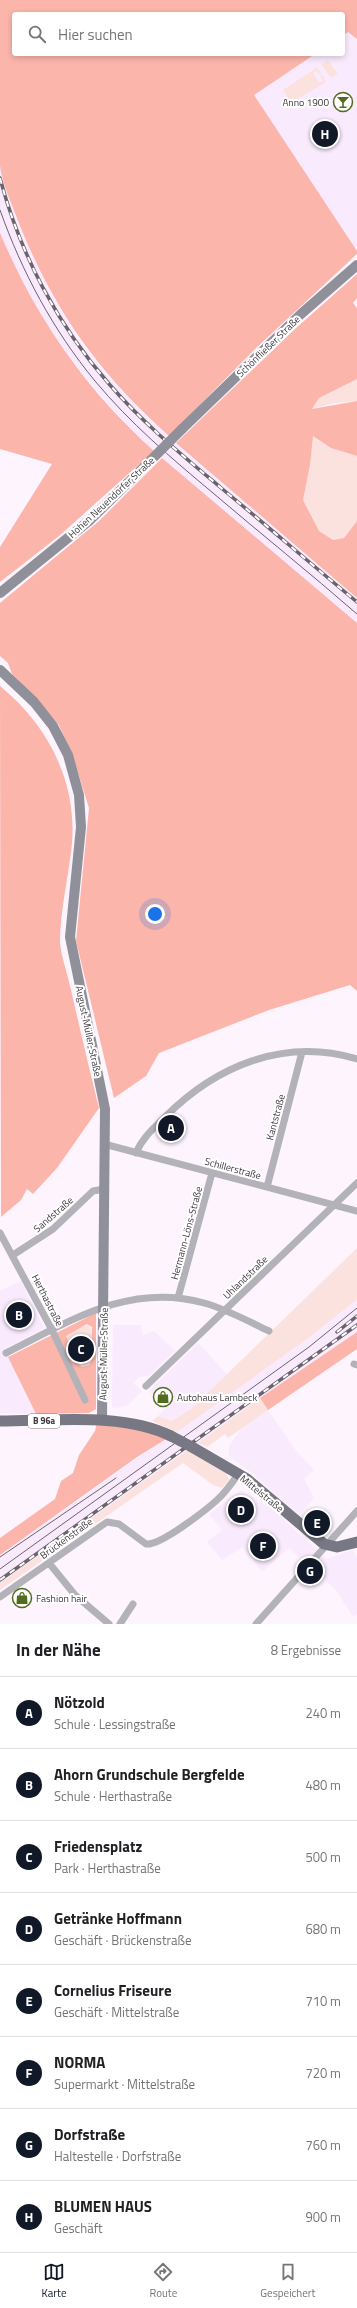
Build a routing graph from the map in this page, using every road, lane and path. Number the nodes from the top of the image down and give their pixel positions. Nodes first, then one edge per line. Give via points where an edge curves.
1 (357, 265) edge
2 (182, 429) joint
3 (0, 593) edge
4 (0, 670) edge
5 (302, 1052) junction
6 (357, 1058) edge
7 (104, 1144) junction
8 (136, 1153) junction
9 (212, 1173) junction
10 (357, 1183) edge
11 (266, 1187) junction
12 (104, 1189) junction
13 (334, 1205) junction
14 (357, 1211) edge
15 (0, 1233) edge
16 (13, 1255) junction
17 (178, 1298) junction
18 (103, 1306) junction
19 (224, 1310) junction
20 (52, 1330) junction
21 (268, 1330) dead end
22 (6, 1353) dead end
23 (146, 1386) dead end
24 (85, 1400) dead end
25 (102, 1420) junction
26 (0, 1421) edge
27 (239, 1473) junction
28 (357, 1511) edge
29 (357, 1542) edge
30 (327, 1546) junction
31 (49, 1563) junction
32 (0, 1597) edge
33 (133, 1604) dead end
34 (109, 1624) edge
35 (120, 1624) edge
36 (256, 1624) edge

1 - 2 main road, Schönfließer Straße via 301,314
2 - 3 main road, Hohen Neuendorfer Straße, bridge via 90,520
4 - 7 main road, August-Müller-Straße via 34,702 53,726 64,745 75,775 81,827 70,946 103,1096
5 - 6 street
5 - 8 street via 258,1059 212,1078 173,1109 143,1140
5 - 11 street, Kantstraße
7 - 8 street, Schillerstraße
7 - 12 main road, August-Müller-Straße
8 - 9 street, Schillerstraße
9 - 11 street, Schillerstraße
9 - 17 street, Hermann-Löns-Straße
10 - 13 street, Uhlandstraße
11 - 13 street, Schillerstraße
12 - 16 street, Sandstraße via 92,1191 53,1229
12 - 18 main road, August-Müller-Straße
13 - 14 street, Schillerstraße
13 - 19 street, Uhlandstraße
15 - 16 street, Herthastraße
16 - 20 street, Herthastraße
17 - 18 street via 146,1297
17 - 19 street
18 - 20 street
18 - 25 main road, August-Müller-Straße
19 - 21 street
19 - 23 street, Uhlandstraße
20 - 22 street
20 - 24 street, Herthastraße
25 - 26 main road, B 96a
25 - 27 main road, Mittelstraße / B 96a, bridge via 146,1426 171,1436
27 - 30 main road, Mittelstraße / B 96a
27 - 31 street, Brückenstraße via 226,1491 207,1509 154,1544 144,1543 119,1524 107,1522
28 - 30 street
29 - 30 main road via 340,1547
30 - 36 street
31 - 32 street, Brückenstraße
31 - 34 street via 75,1596
33 - 35 street

